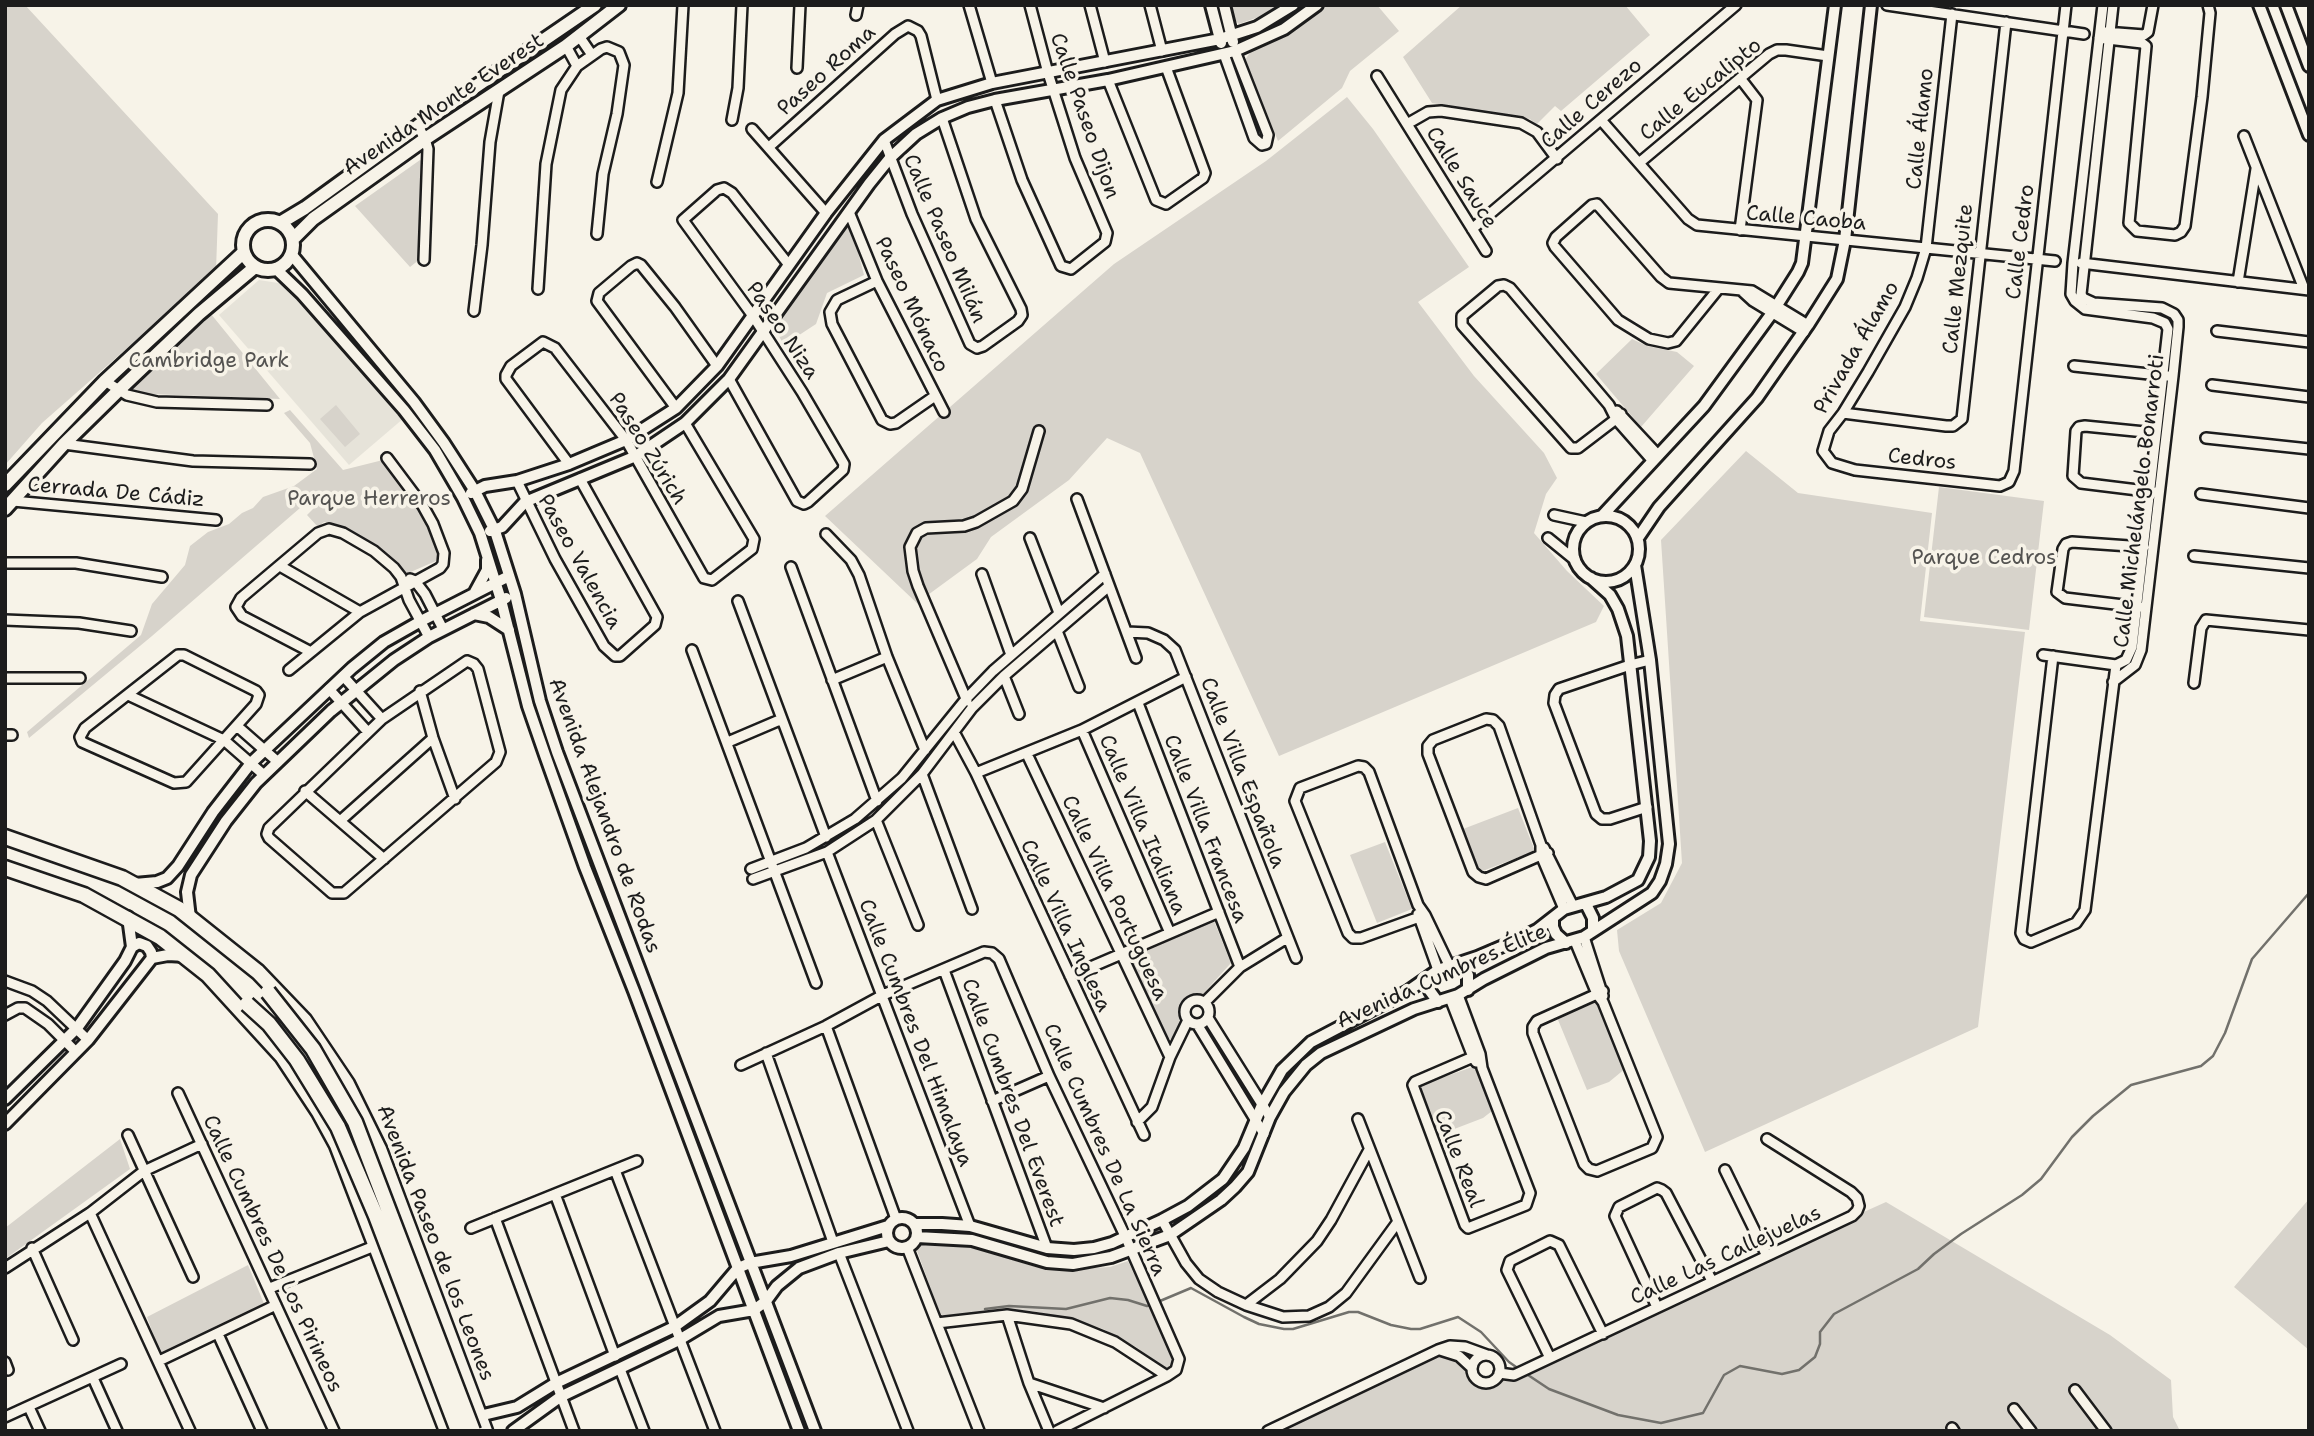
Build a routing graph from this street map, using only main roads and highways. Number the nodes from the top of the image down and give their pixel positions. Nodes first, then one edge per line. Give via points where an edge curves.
1 (595, 5) edge
2 (620, 5) edge
3 (280, 223) junction
4 (293, 240) junction
5 (244, 252) junction
6 (255, 267) junction
7 (16, 473) junction
8 (29, 482) junction
9 (5, 485) edge
10 (9, 505) edge
11 (5, 837) edge
12 (5, 868) edge
13 (208, 975) junction
14 (260, 975) junction
15 (468, 1385) junction
16 (432, 1392) junction
17 (448, 1430) edge
18 (473, 1431) edge
19 (485, 1431) edge

1 - 3 main road, Avenida Monte Everest
2 - 4 main road, Avenida Monte Everest via 313,219
3 - 4 main road
3 - 5 main road via 264,220 249,229
4 - 6 main road via 289,261 277,270
5 - 6 main road
5 - 7 main road
6 - 8 main road via 118,391
7 - 8 main road
7 - 9 main road
8 - 10 main road
11 - 14 main road, Avenida Paseo de los Leones via 135,884 190,918
12 - 13 main road via 84,895 128,917
13 - 16 main road via 282,1056 337,1145
13 - 17 main road, bridge via 269,1024 338,1127 376,1216
14 - 15 main road, Avenida Paseo de los Leones via 304,1020 360,1108 391,1176
14 - 18 main road, bridge via 313,1049 355,1122
15 - 16 main road via 463,1393 447,1399
15 - 19 main road, Avenida Paseo de los Leones
16 - 17 main road

